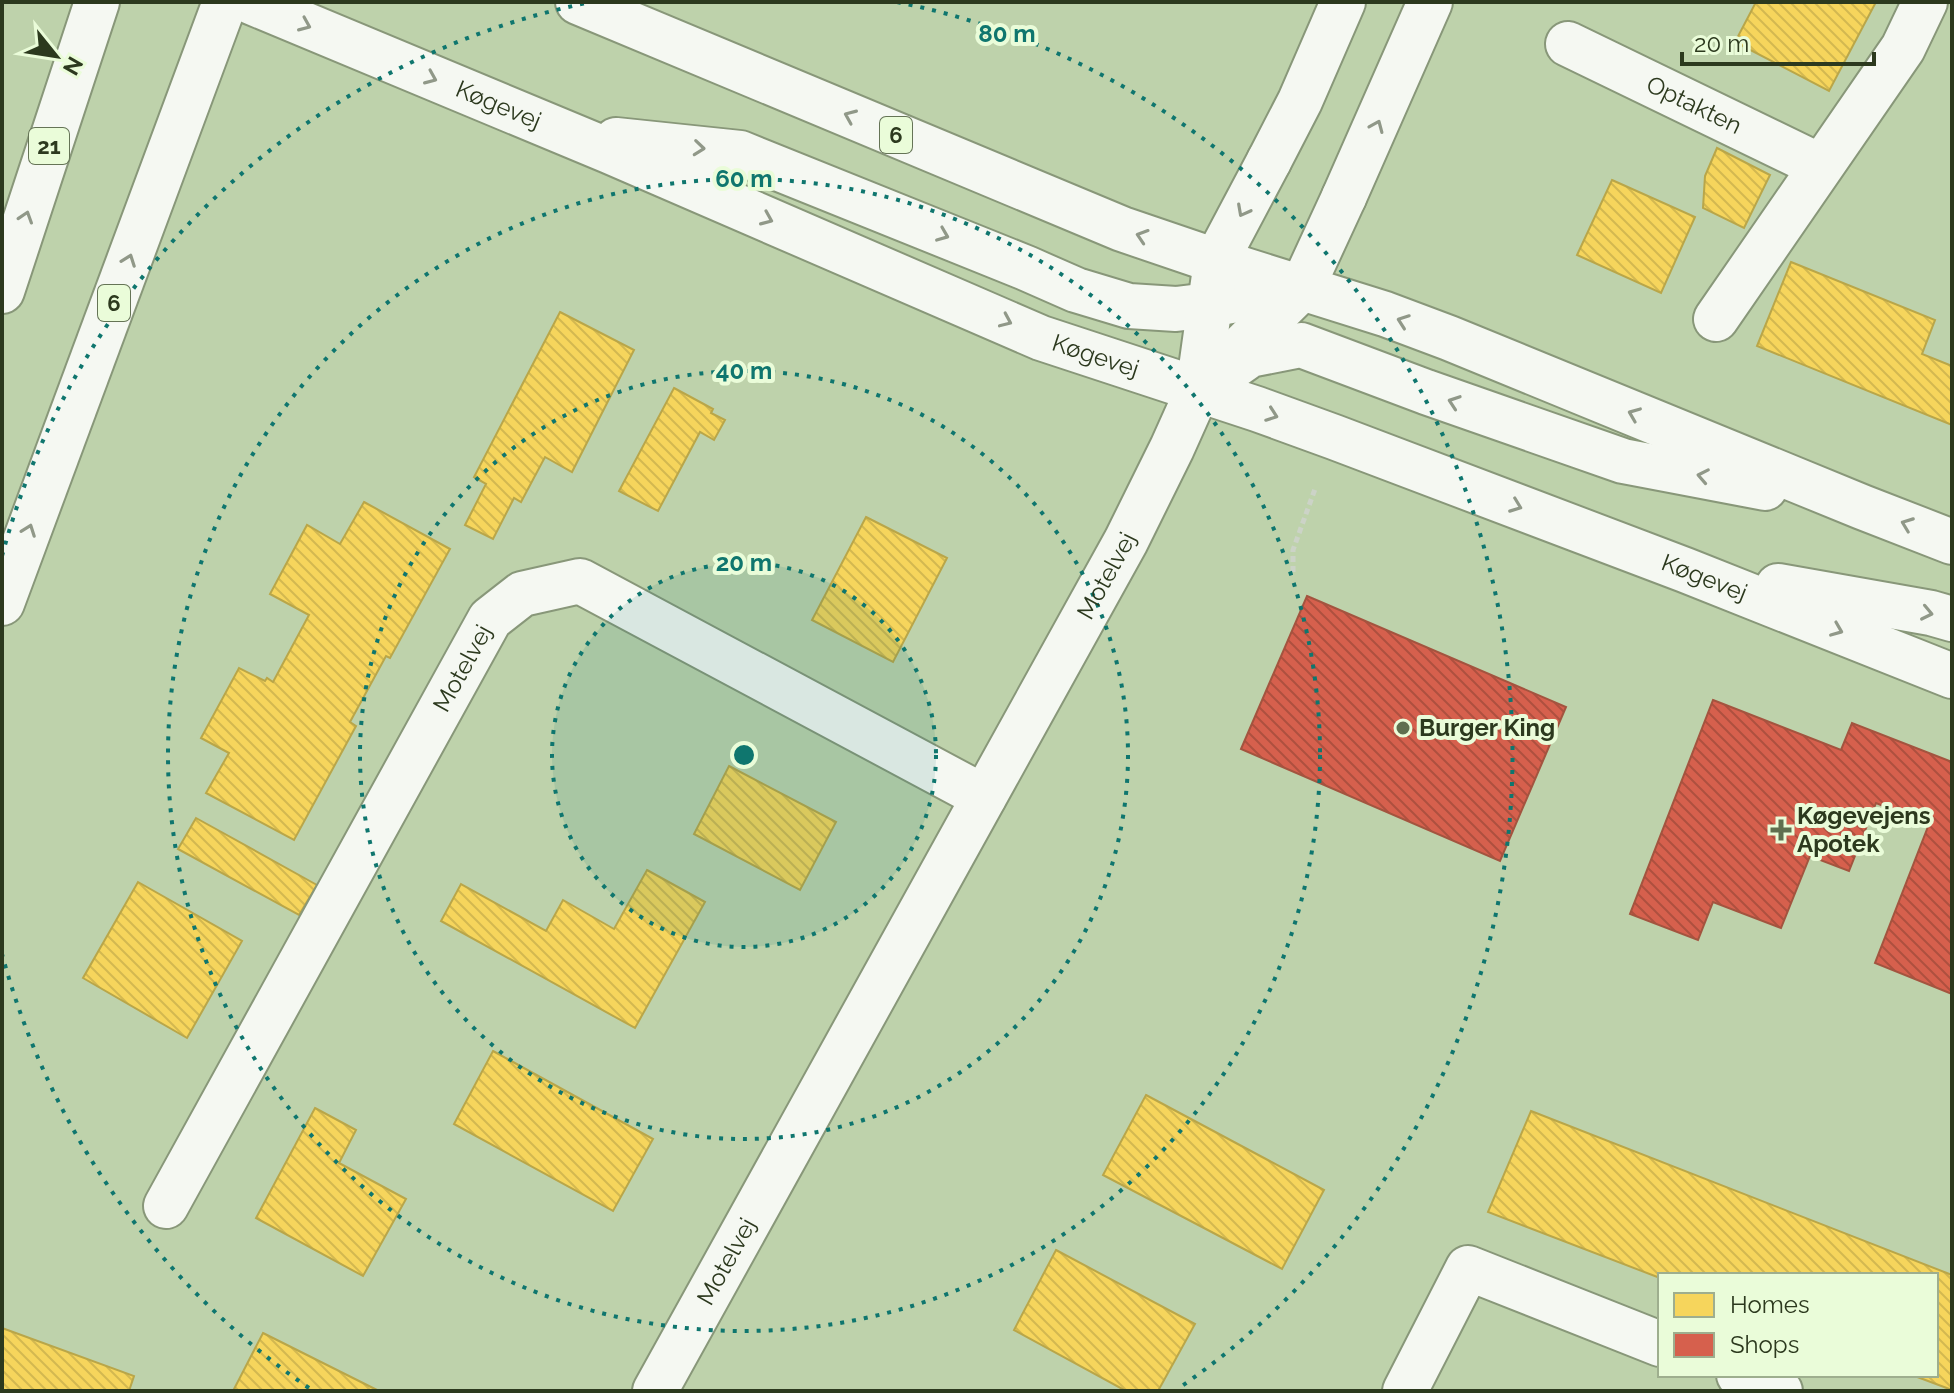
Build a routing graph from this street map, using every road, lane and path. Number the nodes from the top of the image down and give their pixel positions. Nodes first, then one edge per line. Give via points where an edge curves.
1 (97, 2) edge
2 (225, 2) edge
3 (251, 2) edge
4 (578, 2) edge
5 (1343, 2) edge
6 (1430, 2) edge
7 (1925, 2) edge
8 (1568, 44) dead end
9 (566, 134) junction
10 (1820, 166) junction
11 (1216, 261) junction
12 (1302, 288) junction
13 (2, 291) edge
14 (1209, 305) junction
15 (1716, 319) dead end
16 (1198, 390) junction
17 (1334, 437) junction
18 (1862, 507) junction
19 (1952, 542) edge
20 (1685, 570) junction
21 (1293, 572) dead end
22 (2, 603) edge
23 (1952, 619) edge
24 (1952, 676) edge
25 (984, 797) junction
26 (166, 1206) dead end
27 (1658, 1343) edge
28 (1744, 1377) edge
29 (655, 1391) edge
30 (1405, 1391) edge
31 (1780, 1391) edge

13 -> 1 main road, 21
22 -> 2 main road, 6
3 -> 9 main road, Køgevej
11 -> 4 main road, 6 via 1122,229
5 -> 11 main road via 1300,101
12 -> 6 main road
7 - 10 main road via 1903,48
8 - 10 main road, Optakten
9 -> 14 main road via 740,153 1076,290 1129,306
9 -> 16 main road, Køgevej via 1041,338
10 - 15 main road
11 - 12 main road
11 - 14 main road
12 - 14 main road
12 - 16 main road
18 -> 12 main road via 1449,338
14 - 16 main road
16 -> 17 main road, Køgevej
18 -> 16 main road via 1623,461 1301,345 1250,355
16 - 25 main road, Motelvej via 1126,541
17 -> 20 main road, Køgevej
17 - 21 path via 1293,550
19 -> 18 main road
20 -> 23 main road
20 -> 24 main road, Køgevej
25 - 26 main road, Motelvej via 580,581 522,594 490,619
25 - 29 main road, Motelvej
27 - 30 main road via 1468,1268
28 - 31 main road

